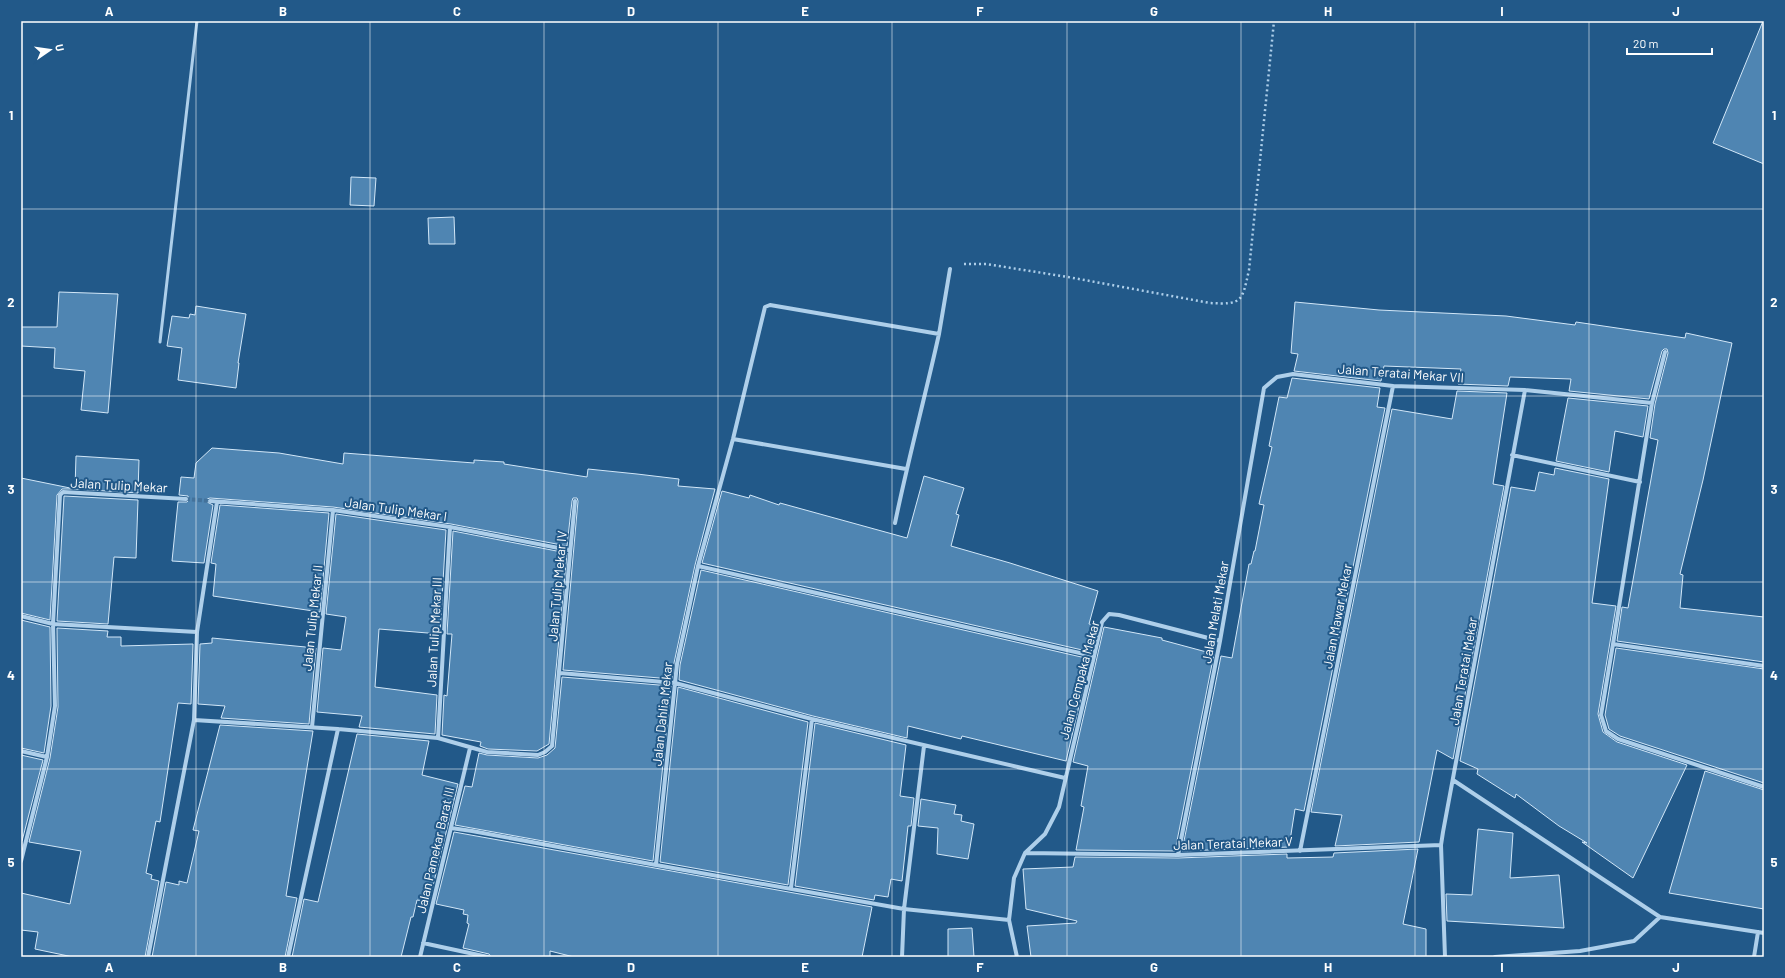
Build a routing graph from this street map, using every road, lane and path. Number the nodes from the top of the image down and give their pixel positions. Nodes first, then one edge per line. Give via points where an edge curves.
1 (198, 21) edge
2 (1274, 21) edge
3 (950, 269) joint
4 (939, 334) junction
5 (160, 342) dead end
6 (1665, 352) dead end
7 (1277, 377) joint
8 (1393, 386) junction
9 (1525, 390) junction
10 (1652, 403) junction
11 (733, 439) junction
12 (1512, 456) junction
13 (906, 469) junction
14 (1640, 482) junction
15 (186, 499) tunnel mouth
16 (575, 501) dead end
17 (210, 502) tunnel mouth
18 (217, 502) junction
19 (333, 510) junction
20 (895, 523) dead end
21 (450, 527) junction
22 (570, 550) junction
23 (698, 566) junction
24 (21, 616) edge
25 (53, 624) junction
26 (197, 632) junction
27 (1220, 641) junction
28 (1613, 644) junction
29 (1093, 656) junction
30 (1764, 666) edge
31 (560, 673) junction
32 (675, 683) junction
33 (812, 719) junction
34 (194, 720) junction
35 (312, 727) junction
36 (338, 729) junction
37 (438, 738) junction
38 (924, 746) junction
39 (470, 748) junction
40 (21, 751) edge
41 (47, 757) junction
42 (1065, 778) junction
43 (1454, 780) junction
44 (1764, 787) edge
45 (451, 828) junction
46 (1441, 845) junction
47 (1300, 851) junction
48 (1025, 853) junction
49 (1178, 855) junction
50 (21, 861) edge
51 (656, 865) junction
52 (791, 888) junction
53 (904, 909) junction
54 (1660, 917) junction
55 (1009, 920) junction
56 (1758, 932) junction
57 (1764, 933) edge
58 (423, 943) junction
59 (148, 957) edge
60 (288, 957) edge
61 (420, 957) edge
62 (488, 957) edge
63 (902, 957) edge
64 (1017, 957) edge
65 (1445, 957) edge
66 (1495, 957) edge
67 (1754, 957) edge

1 - 5 lane
2 - 3 path via 1249,270 1241,298 1230,304 1210,304 986,264 966,263
3 - 4 street
4 - 11 street, Jalan Dahlia Mekar via 770,305 765,307
4 - 13 street
6 - 10 street
7 - 8 street, Jalan Teratai Mekar VII via 1293,374
7 - 27 street, Jalan Melati Mekar via 1264,388
8 - 9 street, Jalan Teratai Mekar VII
8 - 47 street, Jalan Mawar Mekar
9 - 10 street, Jalan Teratai Mekar VII
9 - 12 street, Jalan Teratai Mekar
10 - 14 street
11 - 13 street
11 - 23 street, Jalan Dahlia Mekar
12 - 14 street
12 - 43 street, Jalan Teratai Mekar
13 - 20 street
14 - 28 street
15 - 25 street, Jalan Tulip Mekar via 63,492 60,496
16 - 22 street, Jalan Tulip Mekar IV
17 - 18 street
18 - 19 street, Jalan Tulip Mekar I
18 - 26 street
19 - 21 street, Jalan Tulip Mekar I
19 - 35 street, Jalan Tulip Mekar II
21 - 22 street, Jalan Tulip Mekar I
21 - 37 street, Jalan Tulip Mekar III
22 - 31 street, Jalan Tulip Mekar IV
23 - 29 street
23 - 32 street, Jalan Dahlia Mekar
24 - 25 street
25 - 26 street
25 - 41 street via 55,706
26 - 34 street
27 - 29 street, Jalan Cempaka Mekar via 1109,614 1102,622
27 - 49 street, Jalan Melati Mekar
28 - 30 street
28 - 44 street via 1601,715 1606,731 1618,739
29 - 42 street, Jalan Cempaka Mekar
31 - 32 street
31 - 39 street, Jalan Tulip Mekar IV via 552,746 545,752 538,756
32 - 33 street
32 - 51 street, Jalan Dahlia Mekar
33 - 38 street
33 - 52 street
34 - 35 street, Jalan Tulip Mekar IV
34 - 59 street
35 - 36 street, Jalan Tulip Mekar IV
36 - 37 street, Jalan Tulip Mekar IV
36 - 60 street
37 - 39 street, Jalan Tulip Mekar IV
38 - 42 street
38 - 53 street
39 - 45 street, Jalan Pamekar Barat III
40 - 41 street
41 - 50 street
42 - 48 street, Jalan Cempaka Mekar via 1059,807 1046,834
43 - 46 street, Jalan Teratai Mekar
43 - 54 street
45 - 51 street
45 - 58 street, Jalan Pamekar Barat III
46 - 47 street, Jalan Teratai Mekar V via 1415,844
46 - 65 street, Jalan Teratai Mekar
47 - 49 street, Jalan Teratai Mekar V
48 - 49 street, Jalan Teratai Mekar V
48 - 55 street via 1014,878
51 - 52 street
52 - 53 street
53 - 55 street
53 - 63 street
54 - 56 street
54 - 66 street via 1634,942 1580,951
55 - 64 street
56 - 57 street
56 - 67 street
58 - 61 street, Jalan Pamekar Barat III
58 - 62 street

